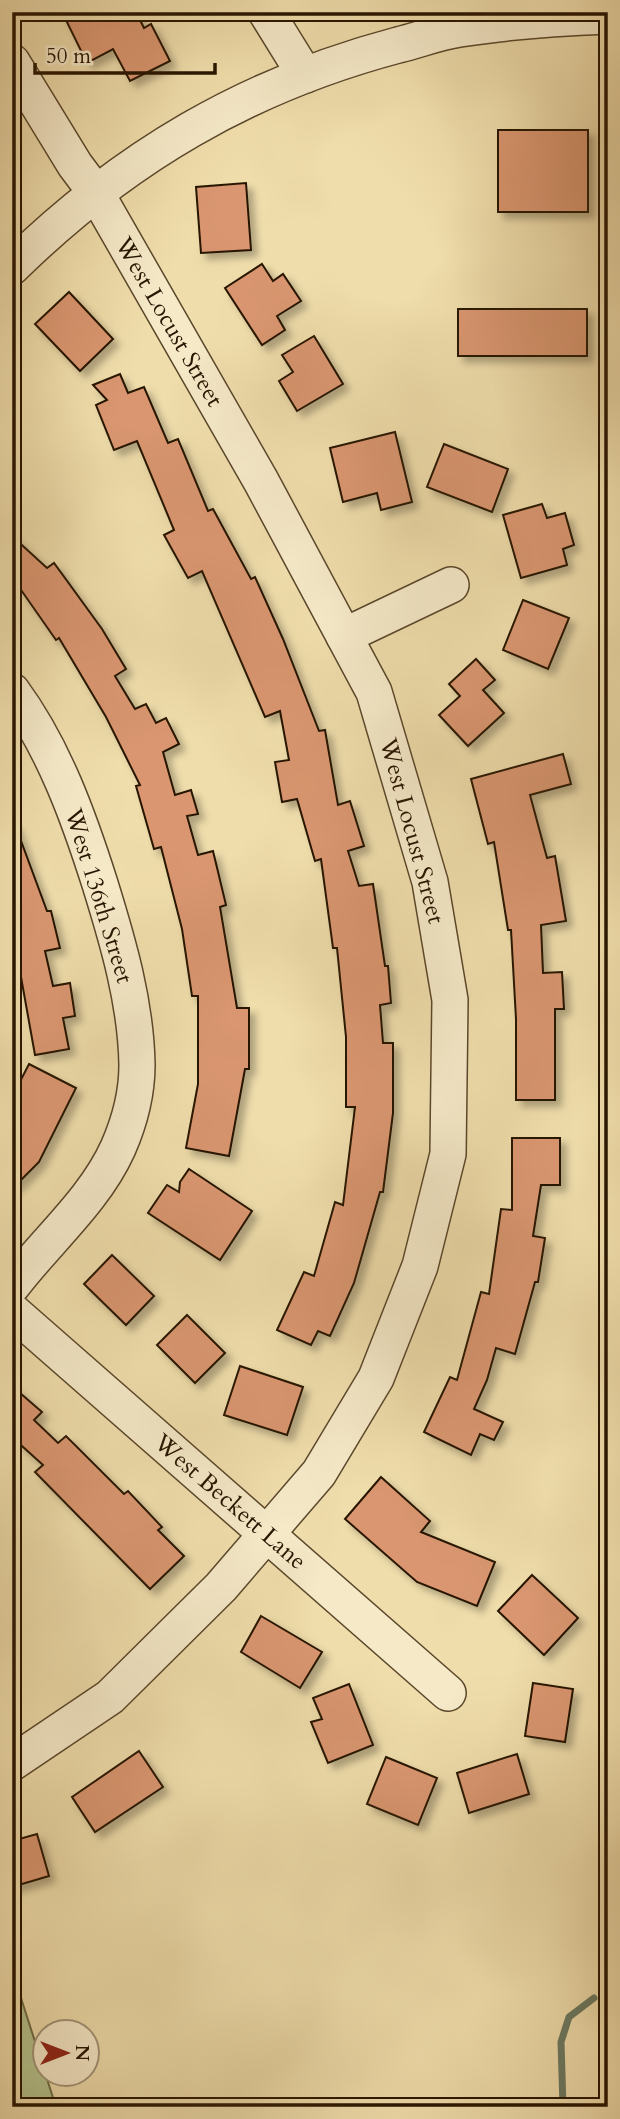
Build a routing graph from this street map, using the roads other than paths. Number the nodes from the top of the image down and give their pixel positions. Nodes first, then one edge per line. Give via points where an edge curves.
1 (267, 12) edge
2 (608, 16) edge
3 (12, 62) edge
4 (306, 75) junction
5 (96, 193) junction
6 (12, 267) edge
7 (451, 585) dead end
8 (344, 636) junction
9 (12, 691) edge
10 (12, 1286) edge
11 (12, 1311) edge
12 (267, 1534) junction
13 (449, 1693) dead end
14 (12, 1763) edge

1 - 4 street
2 - 4 street via 458,29 349,58
3 - 5 street, West Locust Street
4 - 5 street via 194,126
5 - 6 street
5 - 8 street, West Locust Street
7 - 8 street
8 - 12 street, West Locust Street via 374,692 430,882 450,1000 448,1154 420,1266 376,1378 319,1473
9 - 10 street, West 136th Street via 56,768 86,839 116,933 137,1067 128,1121 95,1189
11 - 12 street, West Beckett Lane
12 - 13 street, West Beckett Lane
12 - 14 street, West Locust Street via 221,1587 110,1697

